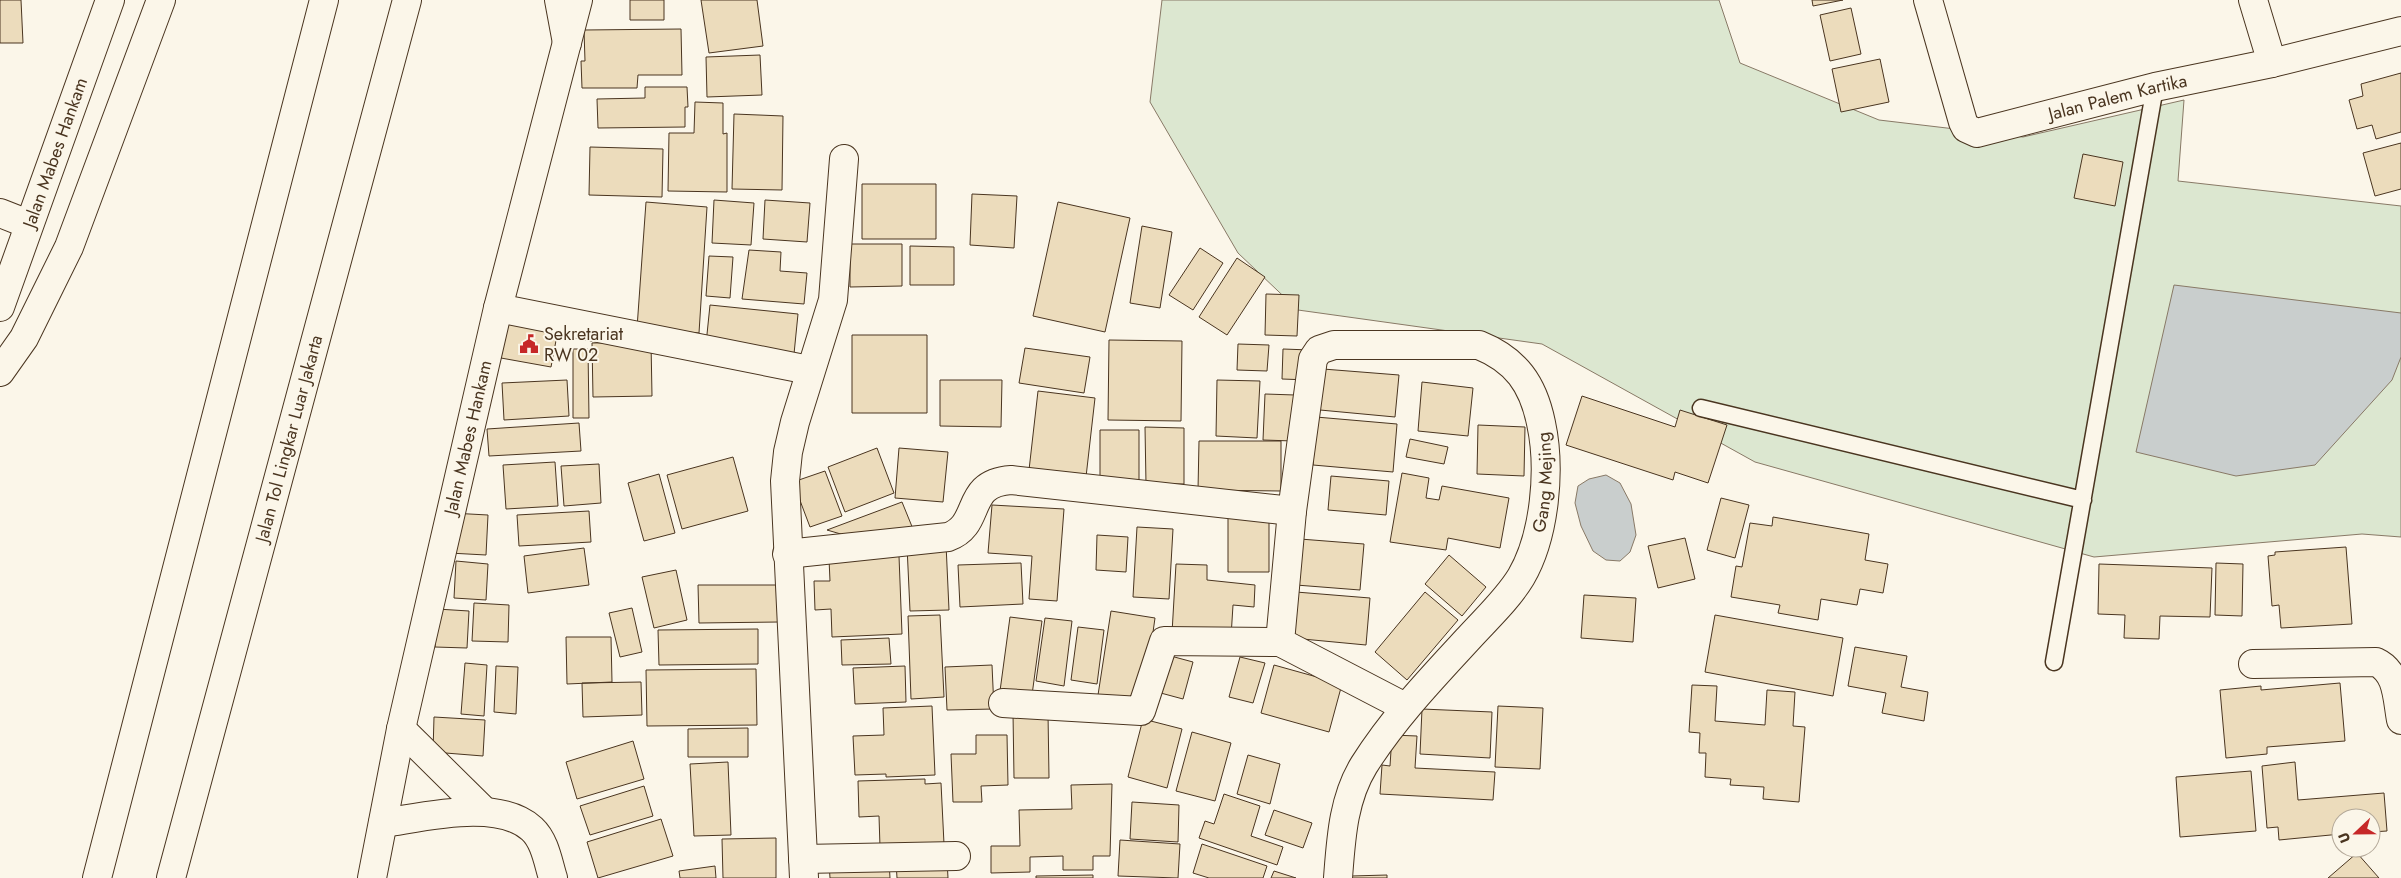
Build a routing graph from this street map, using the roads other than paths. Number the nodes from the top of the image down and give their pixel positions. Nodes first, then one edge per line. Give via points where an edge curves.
1 (110, 0) edge
2 (161, 0) edge
3 (324, 0) edge
4 (407, 0) edge
5 (559, 0) edge
6 (578, 0) edge
7 (1928, 0) edge
8 (2253, 0) edge
9 (2401, 31) edge
10 (567, 43) junction
11 (2272, 63) junction
12 (2154, 87) junction
13 (844, 159) dead end
14 (0, 214) edge
15 (28, 224) junction
16 (0, 307) edge
17 (498, 308) junction
18 (809, 370) junction
19 (0, 372) edge
20 (1701, 408) dead end
21 (2083, 500) junction
22 (1292, 511) junction
23 (787, 554) junction
24 (1280, 642) junction
25 (2054, 662) dead end
26 (2253, 664) dead end
27 (1003, 703) dead end
28 (1405, 707) junction
29 (2401, 720) edge
30 (401, 729) junction
31 (483, 810) junction
32 (383, 822) junction
33 (956, 856) dead end
34 (803, 869) edge
35 (97, 878) edge
36 (171, 878) edge
37 (372, 878) edge
38 (553, 878) edge
39 (1338, 878) edge

1 - 15 main road, Jalan Mabes Hankam
2 - 19 main road via 69,247 24,338
3 - 35 main road
4 - 36 main road, Jalan Tol Lingkar Luar Jakarta
5 - 10 main road
6 - 10 main road, Jalan Mabes Hankam
7 - 12 main road, Jalan Palem Kartika via 1963,122 1971,131 1983,132
8 - 11 main road
9 - 11 main road, Jalan Palem Kartika
10 - 17 main road, Jalan Mabes Hankam
11 - 12 main road, Jalan Palem Kartika
12 - 21 lane
13 - 18 main road via 833,300
14 - 15 main road
15 - 16 main road, Jalan Mabes Hankam
17 - 18 main road
17 - 30 main road, Jalan Mabes Hankam
18 - 23 main road via 788,452 785,480
20 - 21 lane
21 - 25 lane
22 - 23 main road via 1010,480 989,484 981,492 965,525 953,535
22 - 24 main road, Gang Mejing
22 - 28 main road, Gang Mejing via 1313,359 1320,350 1334,345 1479,345 1499,352 1517,368 1530,389 1545,442 1546,478 1533,549 1520,578 1504,599
23 - 34 main road
24 - 27 main road via 1164,640 1141,711
24 - 28 main road
26 - 29 main road via 2376,662 2392,674
28 - 39 main road, Gang Mejing via 1364,766 1352,790 1344,816
30 - 31 main road
30 - 32 main road, Jalan Mabes Hankam
31 - 32 main road
31 - 38 main road via 519,820 533,830 543,846
32 - 37 main road, Jalan Mabes Hankam
33 - 34 main road

